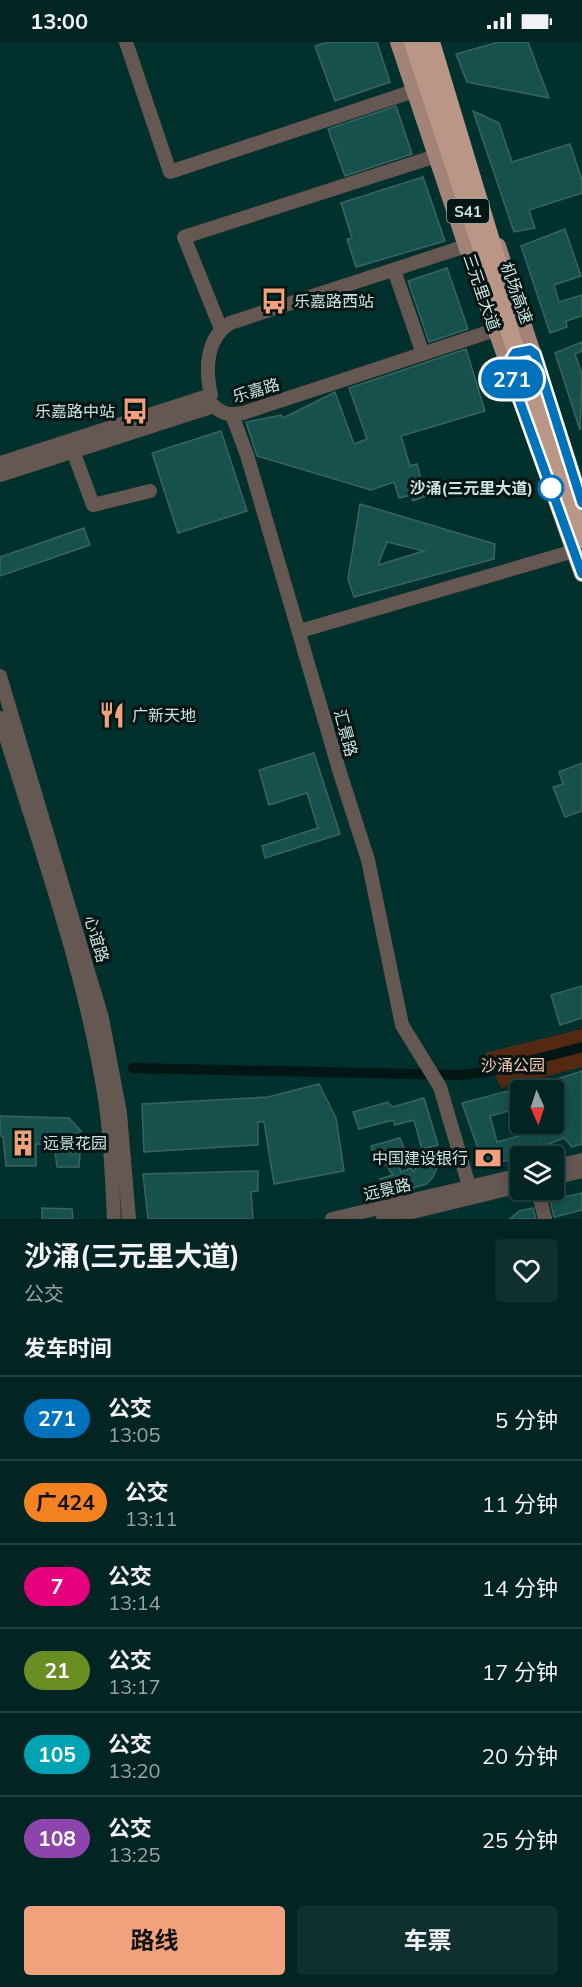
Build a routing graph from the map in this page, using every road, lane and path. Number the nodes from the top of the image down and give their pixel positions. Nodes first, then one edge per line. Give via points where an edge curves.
1 (126, 42) edge
2 (398, 42) edge
3 (431, 42) edge
4 (416, 46) edge
5 (414, 91) junction
6 (436, 156) junction
7 (466, 246) junction
8 (394, 270) junction
9 (524, 320) junction
10 (221, 329) junction
11 (495, 330) junction
12 (423, 354) junction
13 (521, 361) junction
14 (213, 400) junction
15 (232, 415) junction
16 (73, 451) junction
17 (0, 463) edge
18 (0, 475) edge
19 (150, 491) dead end
20 (582, 503) edge
21 (578, 545) edge
22 (582, 574) edge
23 (300, 631) junction
24 (0, 676) edge
25 (0, 718) edge
26 (582, 1160) edge
27 (564, 1164) edge
28 (582, 1171) edge
29 (564, 1176) edge
30 (510, 1177) edge
31 (469, 1186) junction
32 (510, 1189) edge
33 (540, 1200) edge
34 (404, 1217) edge
35 (129, 1218) edge
36 (114, 1219) edge
37 (332, 1219) edge
38 (383, 1219) edge
39 (545, 1219) edge

1 - 5 street via 171,172
2 - 5 main road, 三元里大道
3 - 13 highway via 495,251
4 - 9 main road, 三元里大道
4 - 13 highway, 机场高速 / S41
5 - 6 main road, 三元里大道
6 - 7 main road, 三元里大道
6 - 10 street via 184,237
7 - 8 street
7 - 11 main road, 三元里大道
8 - 10 street via 241,319
8 - 12 street
9 - 11 street, 乐嘉路
9 - 13 main road, 三元里大道
10 - 14 street, 乐嘉路 via 207,369
11 - 12 street, 乐嘉路
11 - 13 main road, 三元里大道
12 - 15 street, 乐嘉路
13 - 20 main road, 三元里大道
13 - 21 highway, 机场高速 / S41
14 - 15 street, 乐嘉路 via 220,412
14 - 16 street, 乐嘉路
14 - 17 street, 乐嘉路
15 - 23 street, 汇景路
16 - 18 street, 乐嘉路
16 - 19 street via 93,505
21 - 22 main road
21 - 23 street
23 - 31 street, 汇景路 via 368,860 402,1025 440,1087
24 - 35 street, 心谊路 via 102,1018 120,1113
25 - 36 street, 心谊路 via 94,1040 109,1128
26 - 27 street
28 - 29 street
30 - 31 street, 远景路
31 - 37 street, 远景路
32 - 34 street, 远景路
33 - 39 street
34 - 38 street, 远景路

